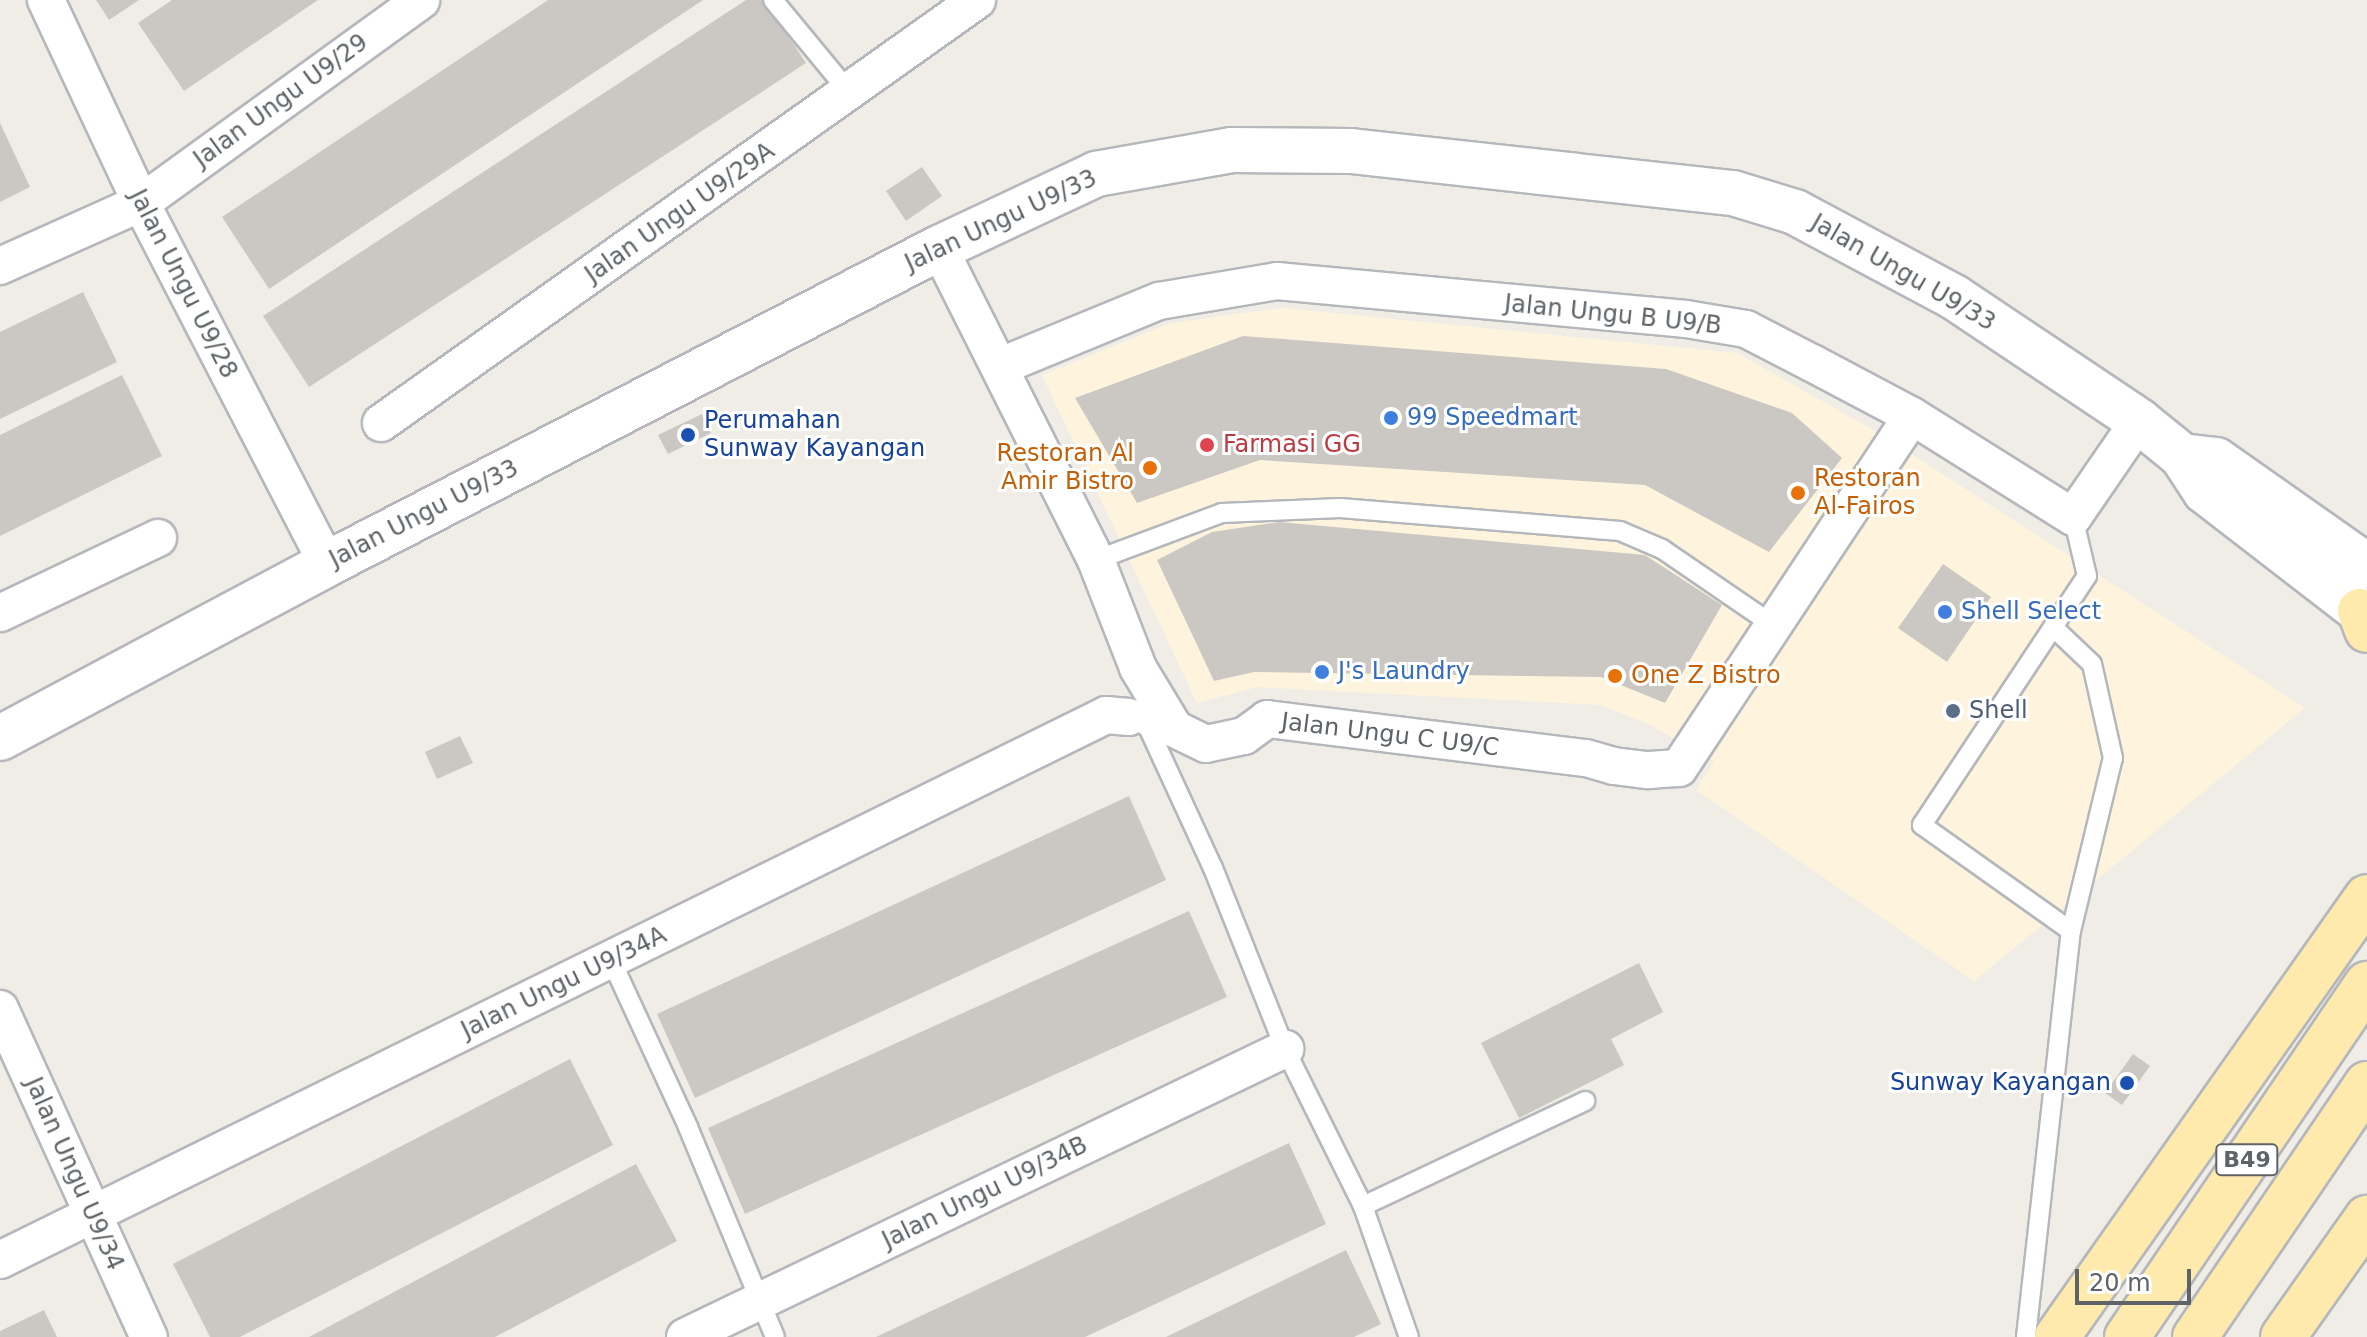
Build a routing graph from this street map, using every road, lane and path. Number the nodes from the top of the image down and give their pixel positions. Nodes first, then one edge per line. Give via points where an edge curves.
1 (46, 0) edge
2 (421, 0) edge
3 (773, 0) edge
4 (977, 0) edge
5 (850, 93) junction
6 (141, 203) junction
7 (939, 248) junction
8 (0, 266) edge
9 (1001, 366) junction
10 (1912, 416) junction
11 (2139, 421) junction
12 (381, 423) dead end
13 (2182, 456) junction
14 (2073, 517) junction
15 (158, 538) dead end
16 (1096, 560) junction
17 (327, 564) junction
18 (2367, 566) edge
19 (0, 613) edge
20 (2365, 619) edge
21 (1776, 627) junction
22 (2054, 628) junction
23 (1129, 717) joint
24 (0, 738) edge
25 (2367, 897) edge
26 (2071, 931) junction
27 (611, 960) junction
28 (2367, 984) edge
29 (0, 1009) edge
30 (1285, 1049) junction
31 (2367, 1084) edge
32 (1585, 1101) dead end
33 (1363, 1206) junction
34 (91, 1215) junction
35 (2367, 1218) edge
36 (0, 1260) edge
37 (759, 1302) junction
38 (149, 1337) edge
39 (685, 1337) edge
40 (775, 1337) edge
41 (1409, 1337) edge
42 (2026, 1337) edge
43 (2057, 1337) edge
44 (2127, 1337) edge
45 (2195, 1337) edge
46 (2283, 1337) edge

1 - 6 street, Jalan Ungu U9/28
2 - 6 street, Jalan Ungu U9/29
3 - 5 lane
4 - 5 street, Jalan Ungu U9/29A
5 - 12 street, Jalan Ungu U9/29A
6 - 8 street, Jalan Ungu U9/29
6 - 17 street, Jalan Ungu U9/28
7 - 9 street, Jalan Ungu C U9/C
7 - 11 street, Jalan Ungu U9/33 via 1096,174 1232,150 1351,151 1733,193 1795,212 1941,289
7 - 17 street, Jalan Ungu U9/33
9 - 10 street, Jalan Ungu B U9/B via 1159,301 1277,281 1746,329
9 - 16 street, Jalan Ungu C U9/C
10 - 14 street, Jalan Ungu B U9/B
10 - 21 street, Jalan Ungu C U9/C
11 - 13 street, Jalan Ungu U9/33
11 - 14 street
13 - 18 street, Jalan Ungu U9/33 via 2216,460
13 - 20 street, Jalan Ungu U9/33 via 2205,491
14 - 22 lane via 2087,576
15 - 19 street
16 - 21 lane via 1222,513 1340,508 1620,531 1662,549
16 - 21 street, Jalan Ungu C U9/C via 1138,668 1175,729 1206,744 1244,736 1267,719 1626,767 1679,768
17 - 24 street, Jalan Ungu U9/33
22 - 26 lane via 2092,664 2113,758
22 - 26 lane via 1922,825
23 - 27 street, Jalan Ungu U9/34A via 1106,715
23 - 30 lane via 1148,727 1213,868
25 - 43 main road
26 - 42 lane
27 - 34 street, Jalan Ungu U9/34A
27 - 37 lane via 688,1127
28 - 44 main road, B49
29 - 34 street, Jalan Ungu U9/34
30 - 33 lane
30 - 37 street, Jalan Ungu U9/34B
31 - 45 main road, B49
32 - 33 lane
33 - 41 lane
34 - 36 street, Jalan Ungu U9/34A
34 - 38 street, Jalan Ungu U9/34
35 - 46 main road
37 - 39 street, Jalan Ungu U9/34B
37 - 40 lane

